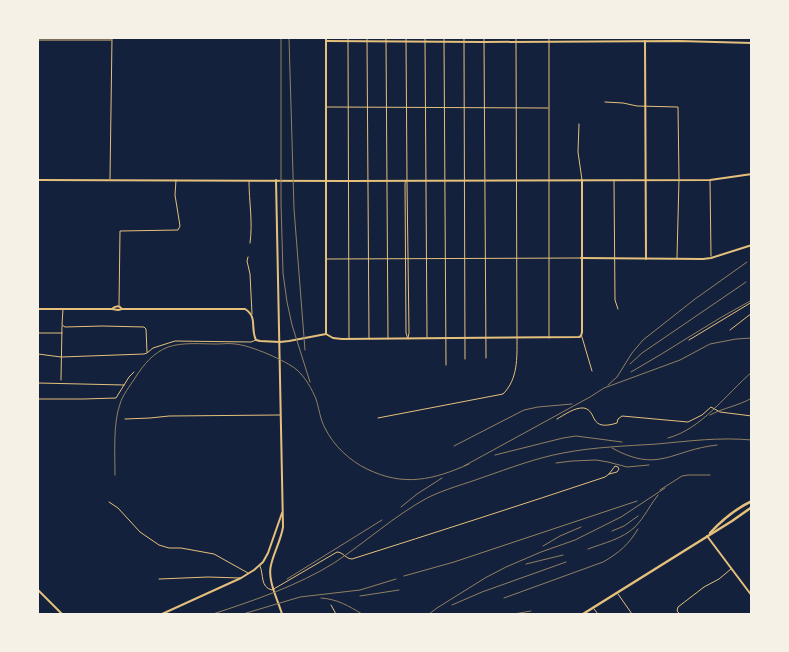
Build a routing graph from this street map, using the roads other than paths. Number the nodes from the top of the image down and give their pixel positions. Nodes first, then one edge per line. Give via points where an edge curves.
1 (326, 38) edge
2 (348, 38) edge
3 (368, 38) edge
4 (386, 38) edge
5 (406, 38) edge
6 (425, 38) edge
7 (444, 38) edge
8 (464, 38) edge
9 (484, 38) edge
10 (516, 38) edge
11 (549, 38) edge
12 (710, 38) edge
13 (112, 39) edge
14 (645, 39) edge
15 (679, 39) edge
16 (38, 40) edge
17 (326, 41) junction
18 (348, 41) junction
19 (368, 41) junction
20 (386, 41) junction
21 (710, 41) junction
22 (406, 42) junction
23 (425, 42) junction
24 (444, 42) junction
25 (464, 42) junction
26 (484, 42) junction
27 (516, 42) junction
28 (549, 42) junction
29 (752, 43) edge
30 (606, 102) dead end
31 (645, 106) junction
32 (326, 107) junction
33 (347, 107) junction
34 (445, 107) junction
35 (465, 107) junction
36 (367, 108) junction
37 (387, 108) junction
38 (406, 108) junction
39 (426, 108) junction
40 (484, 108) junction
41 (516, 108) junction
42 (549, 108) junction
43 (578, 124) dead end
44 (752, 174) edge
45 (646, 179) junction
46 (679, 179) junction
47 (38, 180) edge
48 (110, 180) junction
49 (176, 180) junction
50 (249, 180) junction
51 (276, 180) junction
52 (406, 180) junction
53 (426, 180) junction
54 (445, 180) junction
55 (465, 180) junction
56 (485, 180) junction
57 (516, 180) junction
58 (549, 180) junction
59 (582, 180) junction
60 (614, 180) junction
61 (710, 180) junction
62 (327, 181) junction
63 (348, 181) junction
64 (368, 181) junction
65 (387, 181) junction
66 (250, 243) dead end
67 (752, 245) edge
68 (248, 257) dead end
69 (549, 258) junction
70 (582, 258) junction
71 (614, 258) junction
72 (646, 258) junction
73 (711, 258) junction
74 (327, 259) junction
75 (348, 259) junction
76 (368, 259) junction
77 (405, 259) junction
78 (408, 259) junction
79 (426, 259) junction
80 (446, 259) junction
81 (464, 259) junction
82 (485, 259) junction
83 (516, 259) junction
84 (677, 259) junction
85 (387, 260) junction
86 (752, 302) edge
87 (119, 306) junction
88 (122, 308) junction
89 (38, 309) edge
90 (63, 309) junction
91 (112, 309) junction
92 (618, 309) dead end
93 (752, 313) edge
94 (252, 315) junction
95 (62, 325) junction
96 (730, 330) dead end
97 (38, 333) edge
98 (62, 333) junction
99 (326, 334) junction
100 (581, 336) junction
101 (465, 338) junction
102 (485, 338) junction
103 (517, 338) junction
104 (549, 338) junction
105 (349, 339) junction
106 (369, 339) junction
107 (388, 339) junction
108 (408, 339) junction
109 (427, 339) junction
110 (446, 339) junction
111 (256, 340) junction
112 (689, 340) dead end
113 (280, 342) junction
114 (147, 353) junction
115 (38, 354) edge
116 (61, 357) junction
117 (486, 358) dead end
118 (465, 359) dead end
119 (446, 365) dead end
120 (592, 371) dead end
121 (134, 372) dead end
122 (60, 380) dead end
123 (38, 383) edge
124 (124, 385) junction
125 (38, 398) edge
126 (281, 416) junction
127 (752, 416) edge
128 (378, 418) dead end
129 (126, 419) dead end
130 (557, 419) dead end
131 (609, 474) dead end
132 (752, 501) edge
133 (109, 502) dead end
134 (752, 507) edge
135 (283, 509) junction
136 (737, 509) junction
137 (742, 514) junction
138 (728, 515) junction
139 (732, 521) junction
140 (276, 531) junction
141 (282, 534) junction
142 (707, 536) junction
143 (260, 566) junction
144 (731, 569) junction
145 (249, 574) junction
146 (241, 578) junction
147 (159, 579) dead end
148 (38, 590) edge
149 (617, 593) junction
150 (752, 596) edge
151 (331, 605) dead end
152 (593, 608) junction
153 (62, 614) edge
154 (162, 614) edge
155 (282, 614) edge
156 (336, 614) edge
157 (583, 614) edge
158 (598, 614) edge
159 (632, 614) edge
160 (680, 614) edge

1 - 17 main road
2 - 18 street
3 - 19 street
4 - 20 street
5 - 22 street
6 - 23 street
7 - 24 street
8 - 25 street
9 - 26 street
10 - 27 street
11 - 28 street
12 - 21 main road
13 - 16 street
13 - 48 street
14 - 15 main road
14 - 28 main road
14 - 31 main road
15 - 21 main road
17 - 18 main road
17 - 32 main road
18 - 19 main road
18 - 33 street
19 - 20 main road
19 - 36 street
20 - 22 main road
20 - 37 street
21 - 29 main road
22 - 23 main road
22 - 38 street
23 - 24 main road
23 - 39 street
24 - 25 main road
24 - 34 street
25 - 26 main road
25 - 35 street
26 - 27 main road
26 - 40 street
27 - 28 main road
27 - 41 street
28 - 42 street
30 - 31 street
31 - 45 main road
31 - 46 street via 678,107
32 - 33 street
32 - 62 main road
33 - 36 street
33 - 63 street
34 - 35 street
34 - 39 street
34 - 54 street
35 - 40 street
35 - 55 street
36 - 37 street
36 - 64 street
37 - 38 street
37 - 65 street
38 - 39 street
38 - 52 street
39 - 53 street
40 - 41 street
40 - 56 street
41 - 42 street
41 - 57 street
42 - 58 street
43 - 59 street
44 - 61 main road
45 - 46 main road
45 - 60 main road
45 - 72 main road
46 - 61 main road
46 - 84 street
47 - 48 main road
48 - 49 main road
49 - 50 main road
49 - 87 street via 178,230 120,232
50 - 51 main road
50 - 66 street
51 - 62 main road
51 - 113 main road
52 - 53 main road
52 - 65 main road
52 - 77 street
52 - 78 street
53 - 54 main road
53 - 79 street
54 - 55 main road
54 - 80 street
55 - 56 main road
55 - 81 street
56 - 57 main road
56 - 82 street
57 - 58 main road
57 - 83 street
58 - 59 main road
58 - 69 street
59 - 60 main road
59 - 70 main road
60 - 71 street
61 - 73 street
62 - 63 main road
62 - 74 main road
63 - 64 main road
63 - 75 street
64 - 65 main road
64 - 76 street
65 - 85 street
67 - 73 main road
68 - 94 street
69 - 70 street
69 - 83 street
69 - 104 street
70 - 71 main road
70 - 100 main road
71 - 72 main road
71 - 92 street via 614,300
72 - 84 main road
73 - 84 main road
74 - 75 street
74 - 99 main road
75 - 76 street
75 - 105 street
76 - 85 street
76 - 106 street
77 - 78 street
77 - 85 street
77 - 108 street
78 - 79 street
78 - 108 street
79 - 80 street
79 - 109 street
80 - 81 street
80 - 110 street
81 - 82 street
81 - 101 street
82 - 83 street
82 - 102 street
83 - 103 street
85 - 107 street
86 - 112 street
87 - 88 main road
87 - 91 main road
88 - 91 main road
88 - 94 main road via 244,309
89 - 90 main road
90 - 91 main road
90 - 95 street
93 - 96 street
94 - 111 main road
95 - 98 street
95 - 114 street via 144,327
97 - 98 street
98 - 116 street
99 - 105 main road
99 - 113 main road
100 - 104 main road
100 - 120 street
101 - 102 main road
101 - 110 main road
101 - 118 street
102 - 103 main road
102 - 117 street
103 - 104 main road
103 - 128 street via 515,371 503,394
105 - 106 main road
106 - 107 main road
107 - 108 main road
108 - 109 main road
109 - 110 main road
110 - 119 street
111 - 113 main road
111 - 114 street via 175,341
113 - 126 main road
114 - 116 street
115 - 116 street
116 - 122 street
121 - 124 street
123 - 124 street
124 - 125 street via 114,398
126 - 129 street
126 - 135 main road
127 - 130 street via 720,412 711,407 688,422 622,416 617,423 603,426 588,410 581,408
131 - 143 street via 352,559 337,552 272,590 265,586
132 - 136 main road
133 - 145 street via 140,532 160,545 214,554
134 - 137 main road
135 - 140 main road
135 - 141 main road
136 - 137 main road
136 - 138 main road
137 - 139 main road
138 - 139 main road
138 - 142 main road
139 - 142 main road
140 - 141 main road
140 - 143 main road
141 - 155 main road via 271,565 271,580
142 - 144 main road
142 - 149 main road
143 - 145 main road
144 - 150 main road
144 - 160 street via 678,607
145 - 146 main road
146 - 147 street
146 - 154 main road
148 - 153 main road
149 - 152 main road
149 - 159 street
151 - 156 street
152 - 157 main road
152 - 158 street

